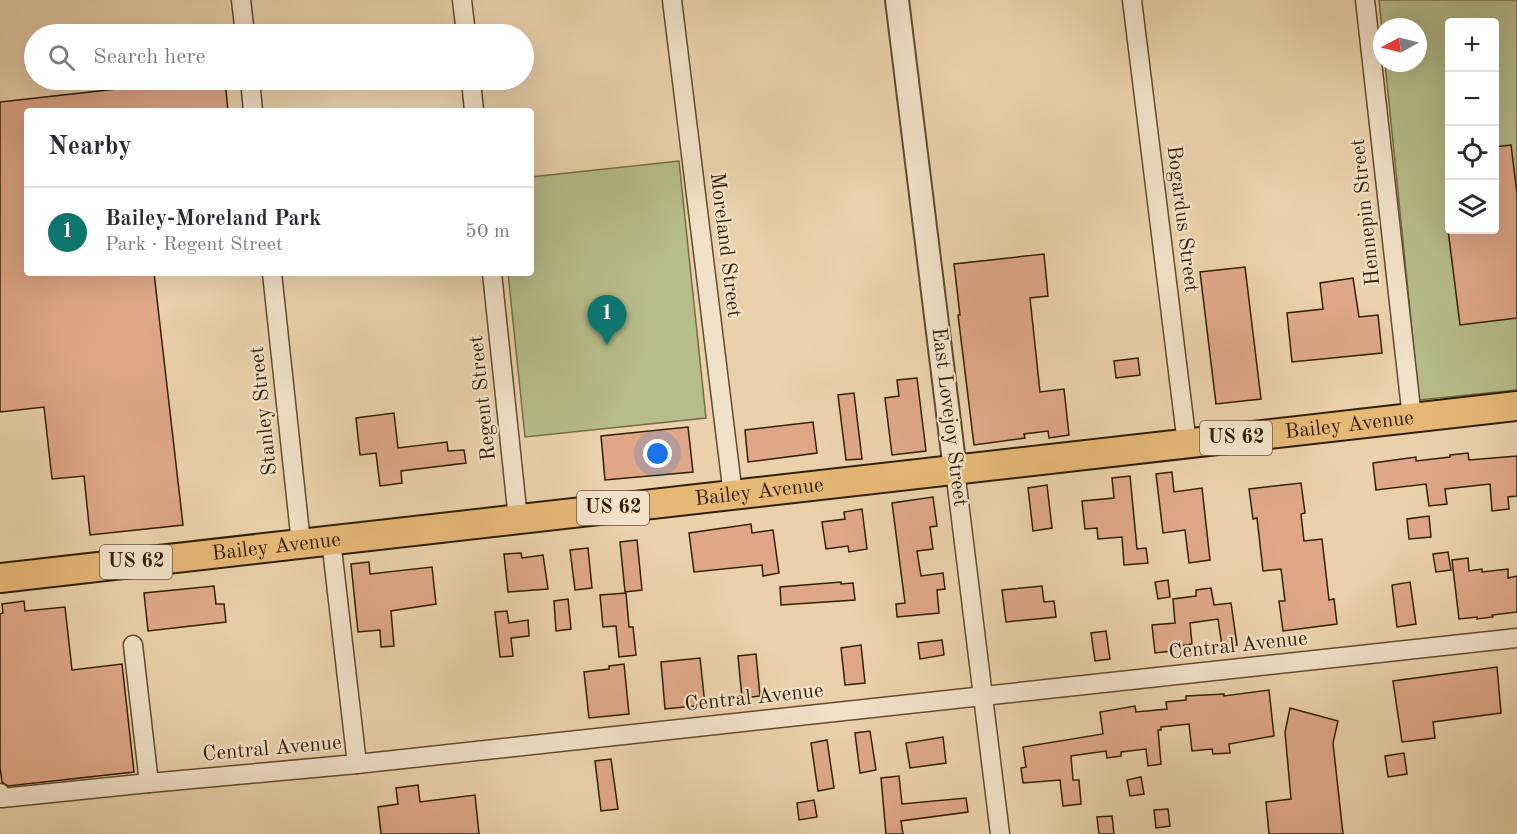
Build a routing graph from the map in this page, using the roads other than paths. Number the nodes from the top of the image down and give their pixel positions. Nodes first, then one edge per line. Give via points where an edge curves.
1 (241, 0) edge
2 (462, 0) edge
3 (672, 0) edge
4 (897, 0) edge
5 (1132, 0) edge
6 (1365, 0) edge
7 (244, 24) edge
8 (465, 24) edge
9 (251, 90) edge
10 (472, 90) edge
11 (254, 108) edge
12 (474, 108) edge
13 (272, 276) edge
14 (492, 276) edge
15 (1517, 406) edge
16 (1412, 418) junction
17 (1188, 444) junction
18 (956, 470) junction
19 (733, 495) junction
20 (518, 519) junction
21 (331, 540) junction
22 (301, 543) junction
23 (0, 578) edge
24 (1517, 638) edge
25 (133, 645) dead end
26 (984, 695) junction
27 (357, 764) junction
28 (149, 783) junction
29 (0, 793) edge
30 (1000, 834) edge

1 - 7 street
2 - 8 street
3 - 19 street, Moreland Street
4 - 18 street, East Lovejoy Street
5 - 17 street, Bogardus Street
6 - 16 street, Hennepin Street
9 - 11 street
10 - 12 street
13 - 22 street, Stanley Street
14 - 20 street, Regent Street
15 - 16 main road, Bailey Avenue / US 62
16 - 17 main road, Bailey Avenue / US 62
17 - 18 main road, Bailey Avenue / US 62
18 - 19 main road, Bailey Avenue / US 62
18 - 26 street, East Lovejoy Street
19 - 20 main road, Bailey Avenue / US 62
20 - 21 main road, Bailey Avenue / US 62
21 - 22 main road, Bailey Avenue / US 62
21 - 27 street
22 - 23 main road, Bailey Avenue / US 62
24 - 26 street, Central Avenue
25 - 28 street
26 - 27 street, Central Avenue
26 - 30 street, East Lovejoy Street
27 - 28 street, Central Avenue
28 - 29 street, Central Avenue via 2,798

